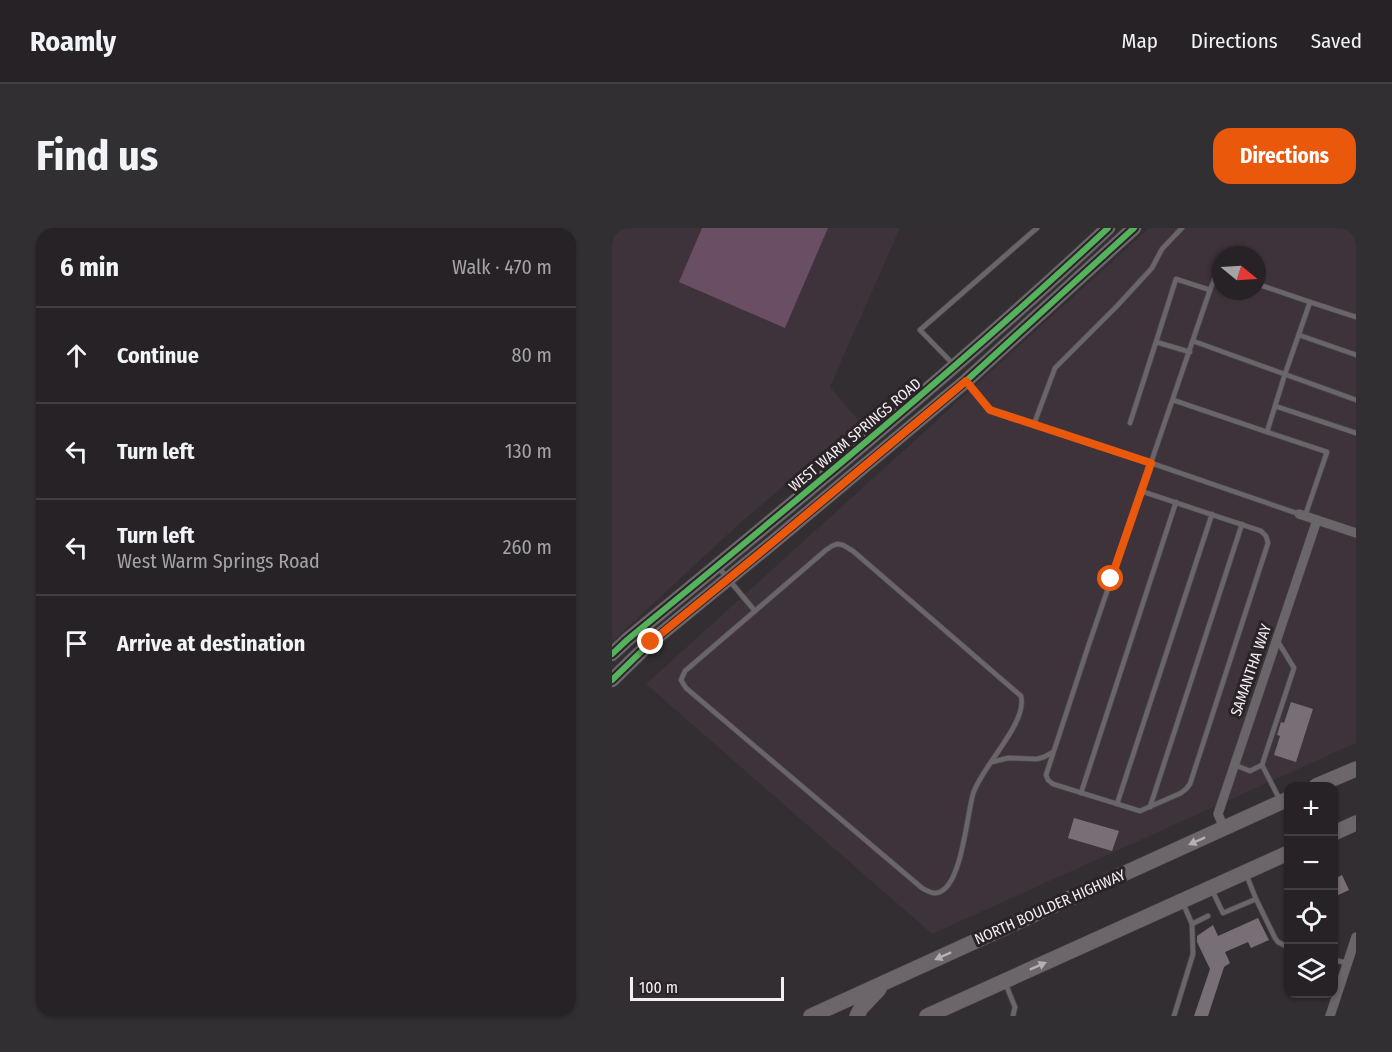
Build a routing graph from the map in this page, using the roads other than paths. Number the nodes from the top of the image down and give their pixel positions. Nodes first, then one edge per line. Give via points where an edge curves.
1 (1037, 228) edge
2 (1108, 228) edge
3 (1134, 228) edge
4 (1182, 228) edge
5 (1212, 285) edge
6 (1266, 287) edge
7 (1210, 290) junction
8 (1310, 302) junction
9 (1356, 317) edge
10 (1299, 335) junction
11 (1193, 341) junction
12 (1156, 342) junction
13 (1190, 352) junction
14 (1356, 356) edge
15 (955, 366) junction
16 (1285, 374) junction
17 (966, 381) junction
18 (1173, 400) junction
19 (1356, 400) edge
20 (1275, 406) junction
21 (1130, 423) dead end
22 (1034, 424) junction
23 (1267, 432) junction
24 (1356, 433) edge
25 (1151, 463) junction
26 (1141, 491) junction
27 (1176, 502) junction
28 (1212, 514) junction
29 (1302, 515) junction
30 (1317, 520) junction
31 (1242, 524) junction
32 (1356, 533) edge
33 (717, 566) junction
34 (728, 579) junction
35 (755, 611) junction
36 (1277, 640) junction
37 (612, 654) edge
38 (612, 680) edge
39 (1053, 752) junction
40 (991, 762) junction
41 (1235, 765) junction
42 (1262, 765) junction
43 (1356, 769) edge
44 (1325, 782) edge
45 (1081, 793) junction
46 (1284, 799) edge
47 (1284, 801) edge
48 (1117, 804) junction
49 (1150, 808) junction
50 (1356, 823) edge
51 (1224, 828) junction
52 (1338, 831) edge
53 (1284, 855) edge
54 (1245, 872) junction
55 (1211, 888) junction
56 (1256, 898) junction
57 (1182, 901) junction
58 (1208, 916) dead end
59 (1192, 924) junction
60 (1356, 937) edge
61 (1284, 945) edge
62 (1338, 961) edge
63 (1347, 963) junction
64 (888, 981) junction
65 (1004, 981) junction
66 (843, 1009) edge
67 (811, 1016) edge
68 (857, 1016) edge
69 (927, 1016) edge
70 (1013, 1016) edge
71 (1174, 1016) edge
72 (1330, 1016) edge

1 - 15 lane via 920,330
2 - 15 main road, WEST WARM SPRINGS ROAD
3 - 17 main road, WEST WARM SPRINGS ROAD
4 - 22 lane via 1162,249 1152,268 1055,368
5 - 7 lane
6 - 8 lane
7 - 11 lane
7 - 12 lane via 1176,279
8 - 9 lane
8 - 10 lane
10 - 14 lane
10 - 16 lane
11 - 13 lane
11 - 16 lane
12 - 13 lane
12 - 21 lane
13 - 18 lane
15 - 17 main road
15 - 33 main road, WEST WARM SPRINGS ROAD
16 - 19 lane
16 - 20 lane
17 - 22 lane via 990,410
17 - 34 main road, WEST WARM SPRINGS ROAD
18 - 23 lane
18 - 25 lane
20 - 23 lane
20 - 24 lane
22 - 25 lane
23 - 29 lane via 1327,452
25 - 26 lane
25 - 29 lane
26 - 27 lane
26 - 39 lane
27 - 28 lane
27 - 45 lane
28 - 31 lane
28 - 48 lane
29 - 30 street
30 - 32 street
30 - 36 street, SAMANTHA WAY
31 - 49 lane
31 - 49 lane via 1266,536 1267,551 1190,784
33 - 34 lane
33 - 37 main road, WEST WARM SPRINGS ROAD
34 - 35 lane
34 - 38 main road, WEST WARM SPRINGS ROAD via 651,642
35 - 40 lane via 832,546 848,548 1021,696 1020,713
35 - 40 lane via 685,671 683,684 930,893 944,890 954,873 964,846 974,790
36 - 41 street, SAMANTHA WAY
36 - 42 lane via 1294,668
39 - 40 lane via 1036,759
39 - 45 lane via 1048,780
41 - 42 lane via 1250,771
41 - 51 street, SAMANTHA WAY via 1218,814
42 - 46 lane
43 - 44 main road
45 - 48 lane
47 - 51 main road, NORTH BOULDER HIGHWAY
48 - 49 lane via 1140,811
50 - 52 main road
51 -> 64 main road, NORTH BOULDER HIGHWAY
53 - 54 main road
54 - 55 main road
54 - 56 lane
55 - 56 lane via 1223,913
55 - 57 main road
56 - 61 lane via 1275,938
57 - 59 lane
65 -> 57 main road
58 - 59 lane
59 - 71 lane via 1192,954
60 - 63 street
62 - 63 lane
63 - 72 street
64 - 66 main road, NORTH BOULDER HIGHWAY
64 - 68 main road
65 - 69 main road
65 - 70 lane via 1015,1007
66 - 67 main road, NORTH BOULDER HIGHWAY

